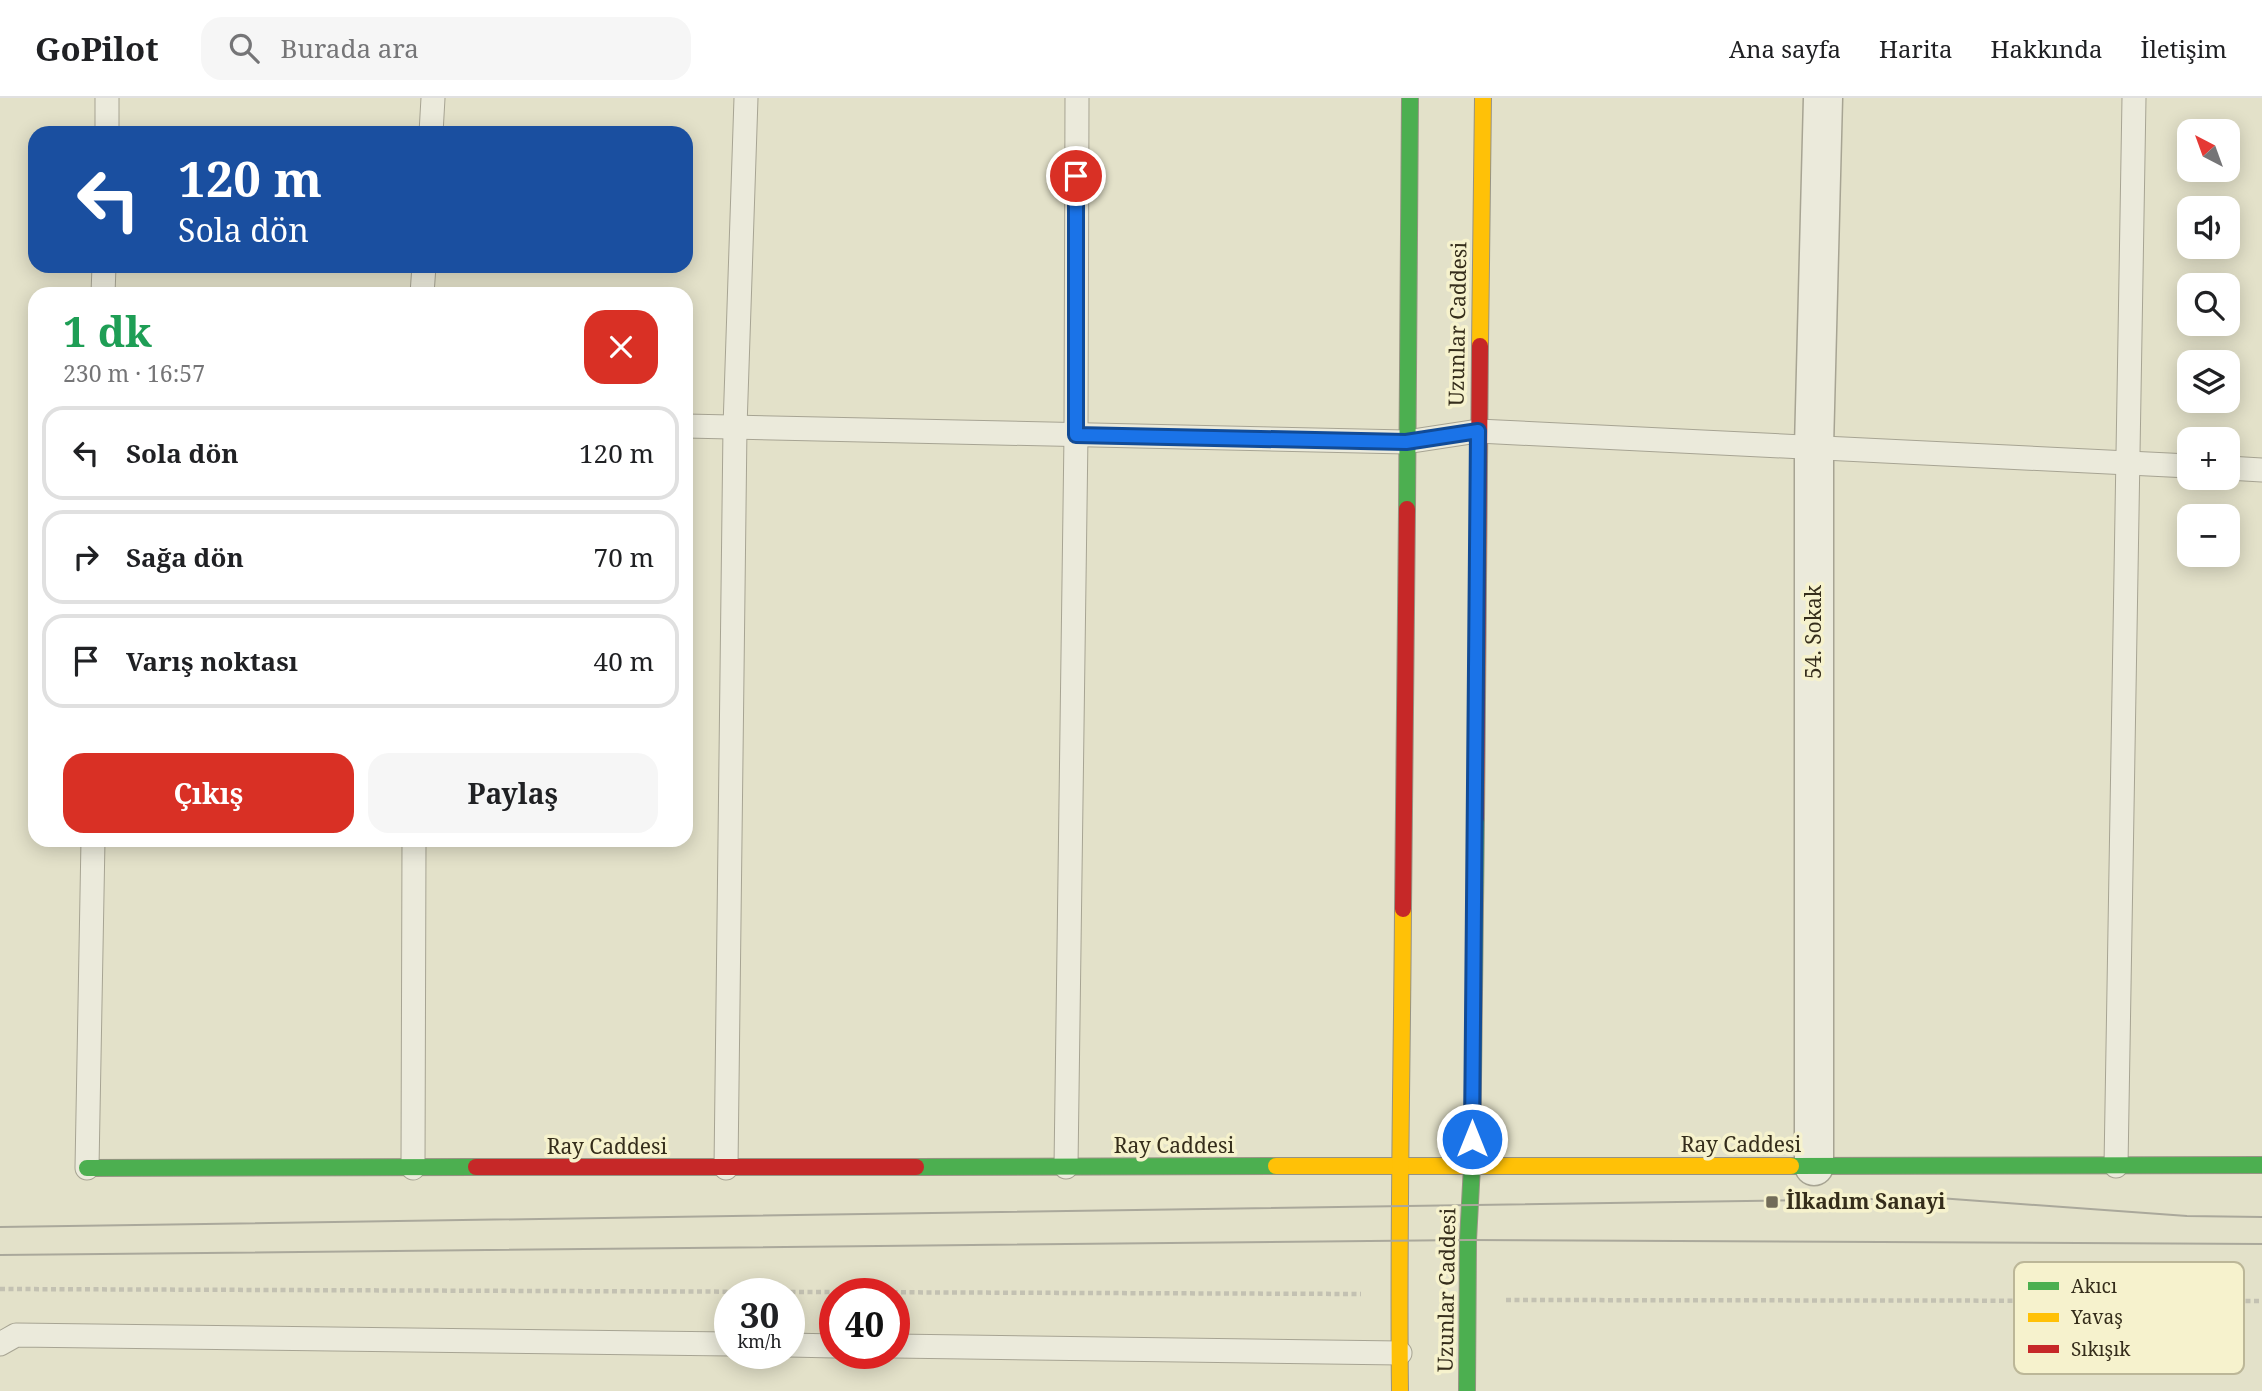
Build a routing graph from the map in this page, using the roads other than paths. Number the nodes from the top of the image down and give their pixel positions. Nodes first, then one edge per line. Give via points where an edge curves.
1 (107, 98) edge
2 (433, 98) edge
3 (746, 98) edge
4 (1077, 98) edge
5 (1410, 98) edge
6 (1483, 98) edge
7 (1823, 98) edge
8 (2134, 98) edge
9 (107, 126) edge
10 (431, 126) edge
11 (693, 426) edge
12 (735, 427) junction
13 (1478, 431) junction
14 (1076, 435) junction
15 (1406, 442) junction
16 (1814, 447) junction
17 (2128, 463) junction
18 (2177, 465) edge
19 (2240, 469) edge
20 (2262, 470) edge
21 (93, 847) edge
22 (414, 847) edge
23 (1814, 1166) junction
24 (2116, 1166) junction
25 (2262, 1166) edge
26 (1066, 1167) junction
27 (1401, 1167) junction
28 (1472, 1167) junction
29 (87, 1168) joint
30 (413, 1168) junction
31 (726, 1168) junction
32 (0, 1344) edge
33 (714, 1344) edge
34 (910, 1346) edge
35 (1400, 1353) junction
36 (1400, 1391) edge
37 (1468, 1391) edge

1 - 9 lane
2 - 10 lane
3 - 12 lane
4 - 14 lane
5 - 15 street
6 - 13 street, Uzunlar Caddesi
7 - 16 street, 54. Sokak
8 - 17 lane
11 - 12 lane
12 - 14 lane
12 - 31 lane
13 - 15 lane
13 - 16 lane
13 - 28 street, Uzunlar Caddesi
14 - 15 lane
14 - 26 lane
15 - 27 street
16 - 17 lane
16 - 23 street, 54. Sokak
17 - 18 lane
17 - 24 lane
19 - 20 lane
21 - 29 lane
22 - 30 lane
23 - 24 street, Ray Caddesi
23 - 28 street, Ray Caddesi
24 - 25 street, Ray Caddesi
26 - 27 street, Ray Caddesi
26 - 31 street, Ray Caddesi
27 - 28 street, Ray Caddesi
27 - 35 street
28 - 37 street, Uzunlar Caddesi
29 - 30 street, Ray Caddesi
30 - 31 street, Ray Caddesi
32 - 33 lane via 16,1335
34 - 35 lane
35 - 36 street

